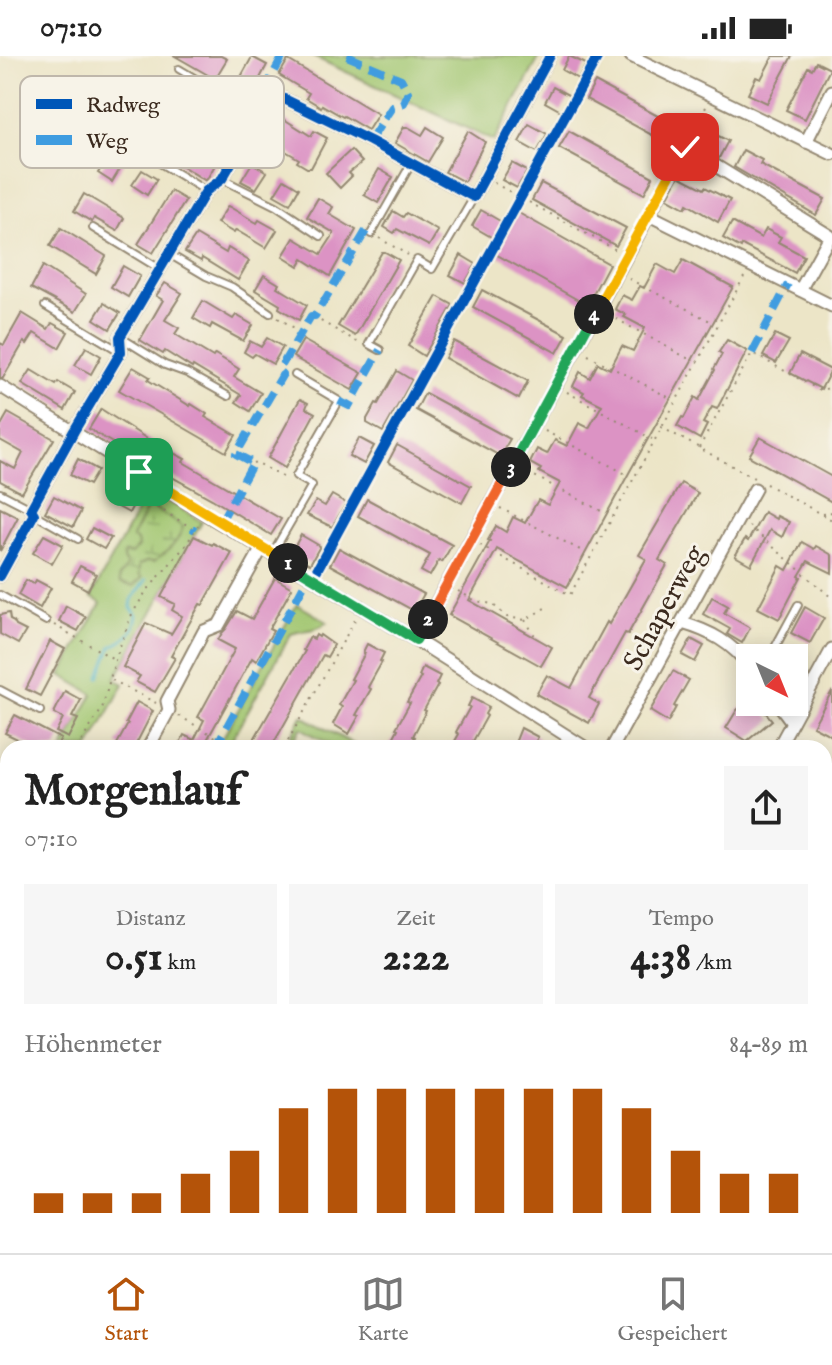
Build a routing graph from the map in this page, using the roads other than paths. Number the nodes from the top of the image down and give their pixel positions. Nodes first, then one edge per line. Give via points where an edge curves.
1 (550, 56) edge
2 (631, 56) edge
3 (179, 69) dead end
4 (191, 76) edge
5 (832, 91) edge
6 (284, 99) edge
7 (806, 142) junction
8 (832, 154) edge
9 (411, 164) junction
10 (168, 168) edge
11 (228, 168) edge
12 (222, 179) junction
13 (206, 191) junction
14 (474, 197) junction
15 (649, 215) junction
16 (93, 228) dead end
17 (371, 234) road end
18 (321, 236) dead end
19 (169, 254) junction
20 (160, 269) junction
21 (800, 290) junction
22 (45, 306) dead end
23 (832, 306) edge
24 (270, 313) road end
25 (120, 337) junction
26 (380, 350) dead end
27 (121, 352) junction
28 (295, 375) dead end
29 (0, 386) edge
30 (228, 396) dead end
31 (74, 431) junction
32 (755, 489) dead end
33 (0, 493) edge
34 (32, 512) junction
35 (78, 539) dead end
36 (267, 551) junction
37 (0, 576) edge
38 (0, 595) edge
39 (798, 605) dead end
40 (46, 621) road end
41 (682, 623) junction
42 (416, 640) junction
43 (777, 644) edge
44 (832, 649) edge
45 (736, 652) edge
46 (0, 690) edge
47 (40, 711) dead end
48 (788, 716) edge
49 (792, 722) junction
50 (152, 740) edge
51 (573, 740) edge
52 (616, 740) edge
53 (782, 740) edge

1 - 14 street
2 - 7 street
3 - 4 lane
5 - 7 street
6 - 9 street
7 - 8 street
9 - 14 street
9 - 17 lane
10 - 13 lane
11 - 12 street
12 - 13 street
12 - 18 lane
13 - 19 street
14 - 26 lane via 432,269 417,260 369,344
15 - 21 street
15 - 21 street via 685,147 830,236
15 - 42 street
16 - 20 lane
19 - 20 street
19 - 24 lane
20 - 25 street
21 - 23 street
22 - 27 lane
25 - 27 street
25 - 30 lane
27 - 31 street
28 - 36 lane via 339,401 296,476 312,485
29 - 31 street
31 - 34 street
31 - 36 street
32 - 41 street, Schaperweg
33 - 34 lane
34 - 35 lane
34 - 37 street
36 - 42 street
36 - 50 street via 219,625 204,631
38 - 40 lane
39 - 43 lane
41 - 45 street via 705,630
41 - 52 street, Schaperweg
42 - 51 street
44 - 49 street
46 - 47 lane
48 - 49 street
49 - 53 street

